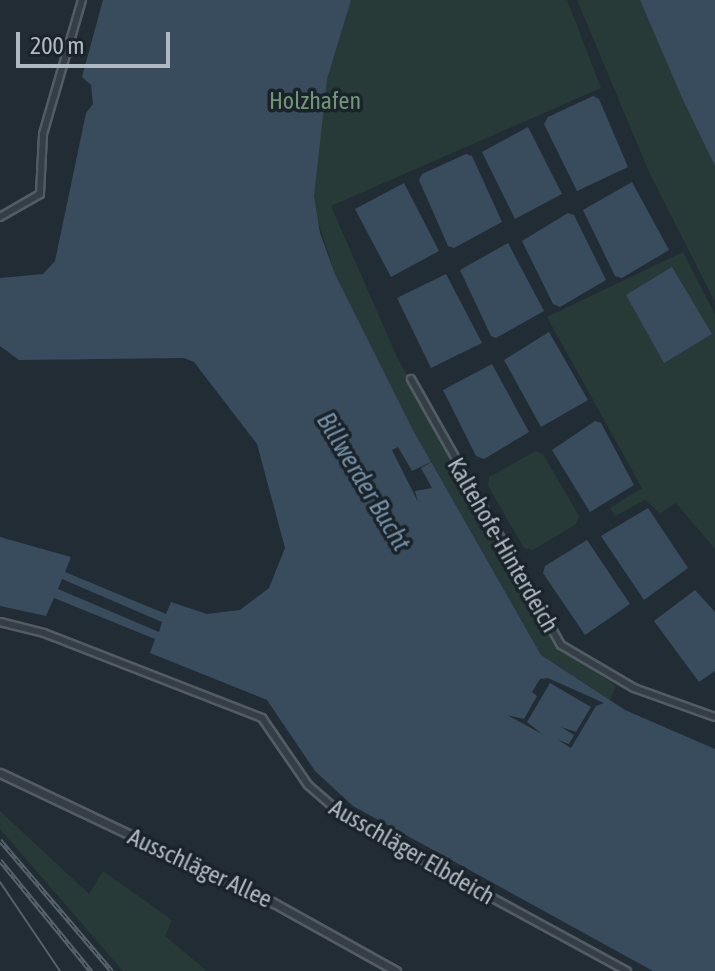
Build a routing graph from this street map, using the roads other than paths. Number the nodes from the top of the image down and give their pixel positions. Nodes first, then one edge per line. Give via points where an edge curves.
1 (82, 0) edge
2 (0, 217) edge
3 (411, 379) dead end
4 (0, 622) edge
5 (715, 717) edge
6 (0, 773) edge
7 (396, 971) edge
8 (627, 971) edge

1 - 2 street via 43,134 40,194
3 - 5 street, Kaltehofe-Hinterdeich via 561,645 628,685
4 - 8 street, Ausschläger Elbdeich via 44,633 262,718 308,785 346,818
6 - 7 street, Ausschläger Allee via 272,902

